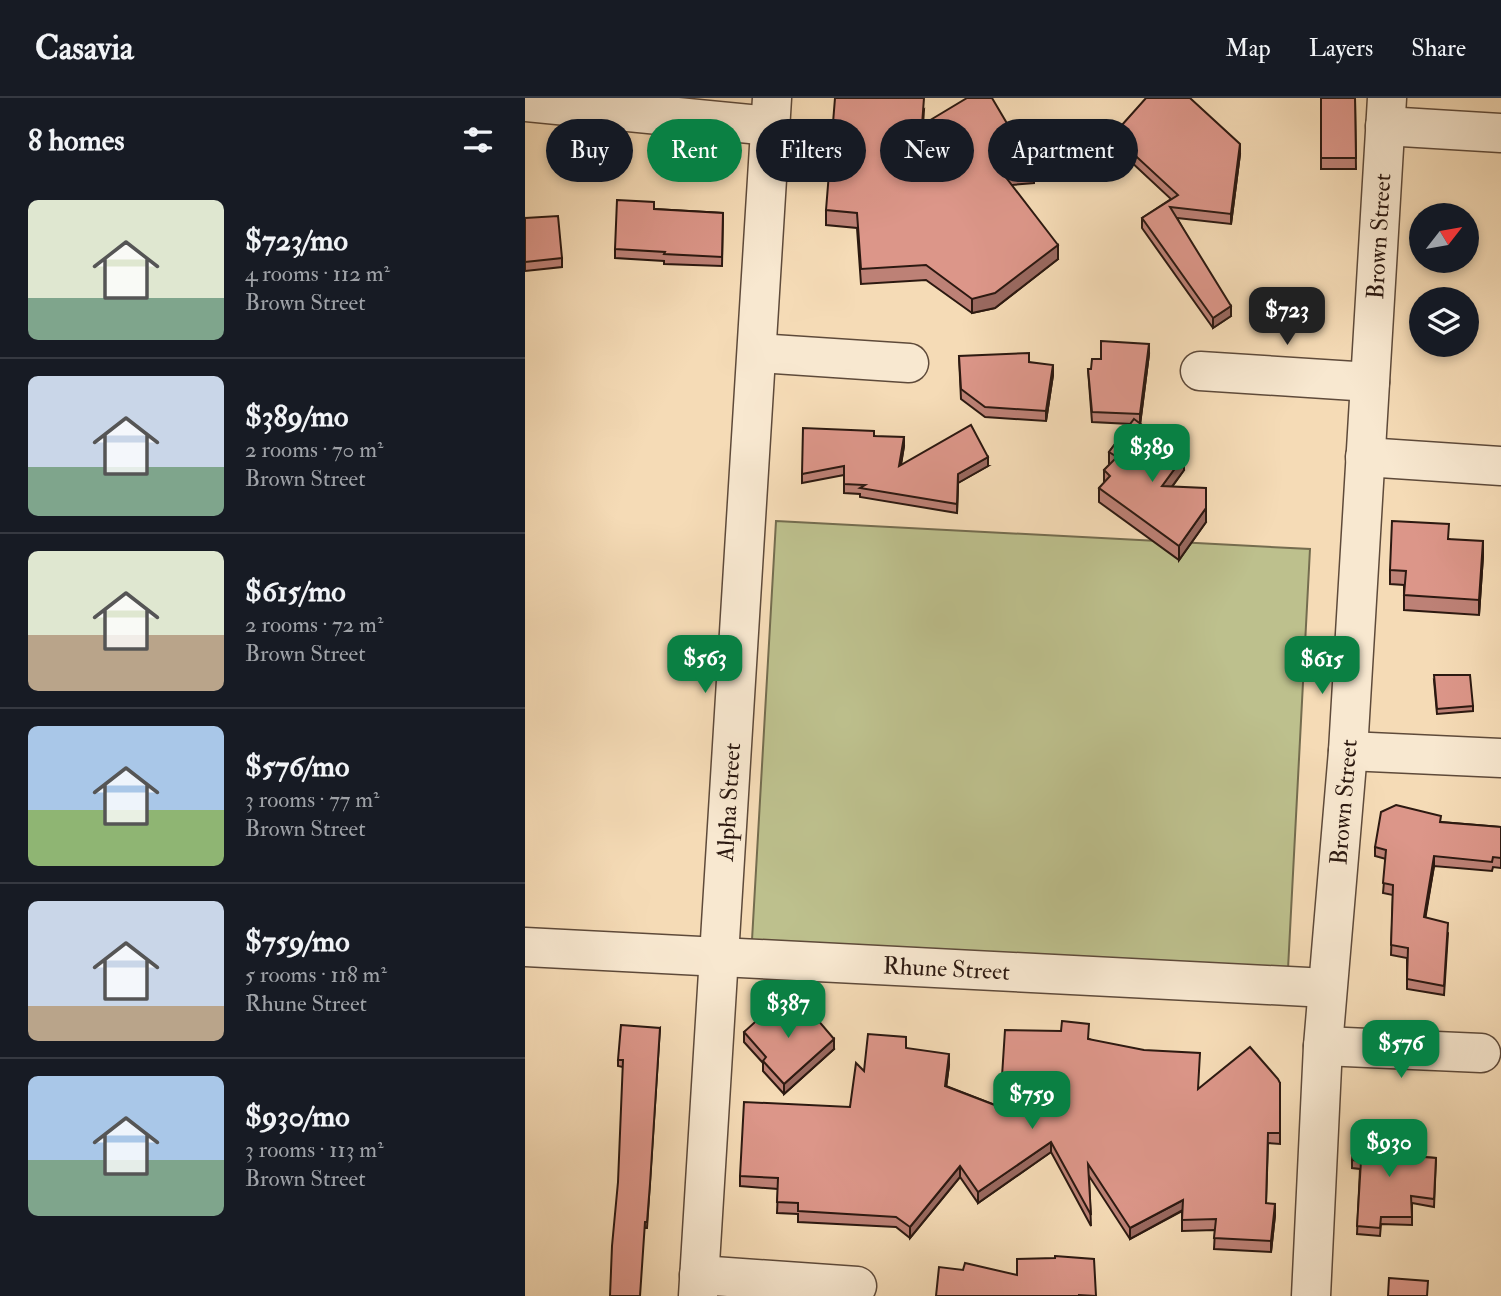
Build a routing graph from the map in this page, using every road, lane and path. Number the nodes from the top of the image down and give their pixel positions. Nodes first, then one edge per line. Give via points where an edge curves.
1 (525, 102) edge
2 (771, 112) edge
3 (1386, 112) edge
4 (1501, 133) edge
5 (757, 353) junction
6 (909, 363) dead end
7 (1200, 371) dead end
8 (1370, 382) junction
9 (1365, 457) junction
10 (1501, 466) edge
11 (1348, 751) junction
12 (1501, 758) edge
13 (525, 947) edge
14 (719, 957) junction
15 (1327, 988) junction
16 (1323, 1046) junction
17 (1481, 1054) dead end
18 (698, 1285) edge
19 (857, 1286) dead end
20 (1311, 1296) edge

1 - 2 street
2 - 5 street, Alpha Street
3 - 4 street
3 - 8 street, Brown Street
5 - 6 street
5 - 14 street, Alpha Street
7 - 8 street
8 - 9 street, Brown Street
9 - 10 street
9 - 11 street, Brown Street
11 - 12 street
11 - 15 street, Brown Street
13 - 14 street, Rhune Street
14 - 15 street, Rhune Street
14 - 18 street, Alpha Street
15 - 16 street, Brown Street
16 - 17 street
16 - 20 street, Brown Street
18 - 19 street

